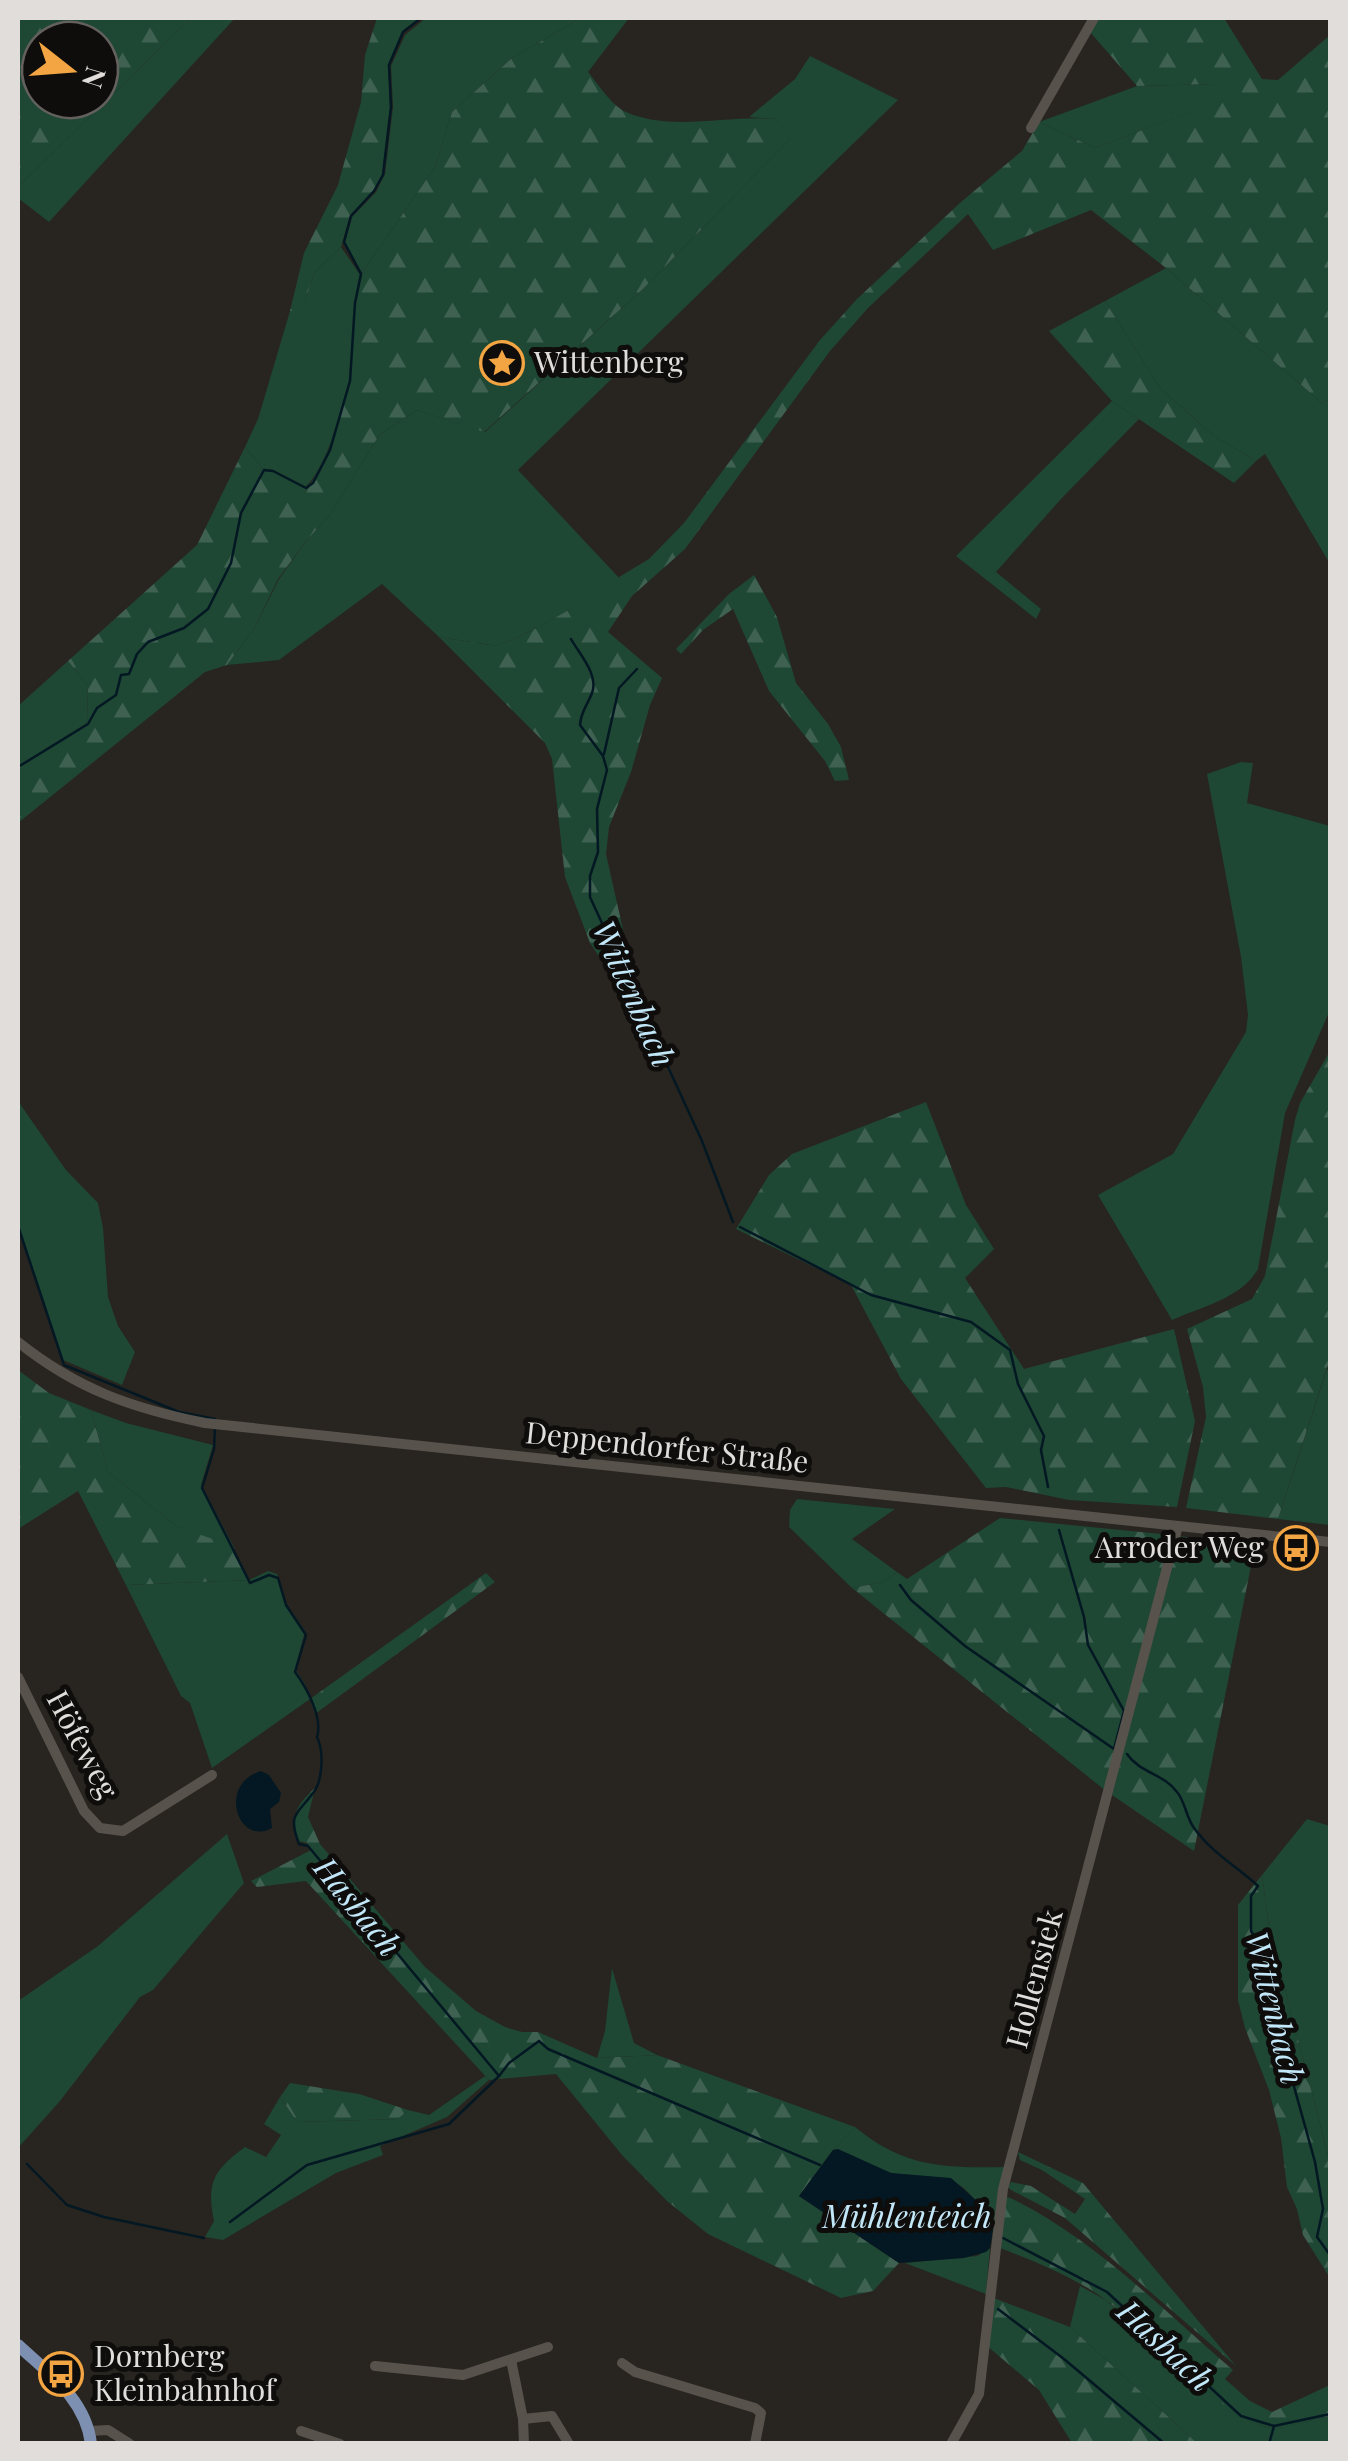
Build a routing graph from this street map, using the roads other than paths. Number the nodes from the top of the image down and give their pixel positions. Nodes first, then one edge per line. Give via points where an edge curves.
1 (1094, 18) edge
2 (1031, 128) dead end
3 (18, 1342) edge
4 (1178, 1526) junction
5 (1330, 1542) edge
6 (18, 1677) edge
7 (212, 1775) dead end
8 (18, 2344) edge
9 (548, 2347) dead end
10 (511, 2360) junction
11 (622, 2363) dead end
12 (376, 2366) dead end
13 (524, 2419) junction
14 (301, 2431) dead end
15 (90, 2438) edge
16 (130, 2444) edge
17 (340, 2444) edge
18 (524, 2444) edge
19 (568, 2444) edge
20 (755, 2444) edge
21 (951, 2444) edge

1 - 2 street
3 - 4 street, Deppendorfer Straße via 100,1394 205,1423
4 - 5 street, Deppendorfer Straße
4 - 21 street, Hollensiek via 1004,2189 979,2394
6 - 7 street, Höfeweg via 84,1811 100,1828 123,1831
8 - 15 main road via 70,2395
9 - 10 street
10 - 12 street via 463,2375
10 - 13 street
11 - 20 street via 755,2408 762,2420
13 - 18 street
13 - 19 street via 552,2416
14 - 17 street
15 - 16 street via 108,2430

